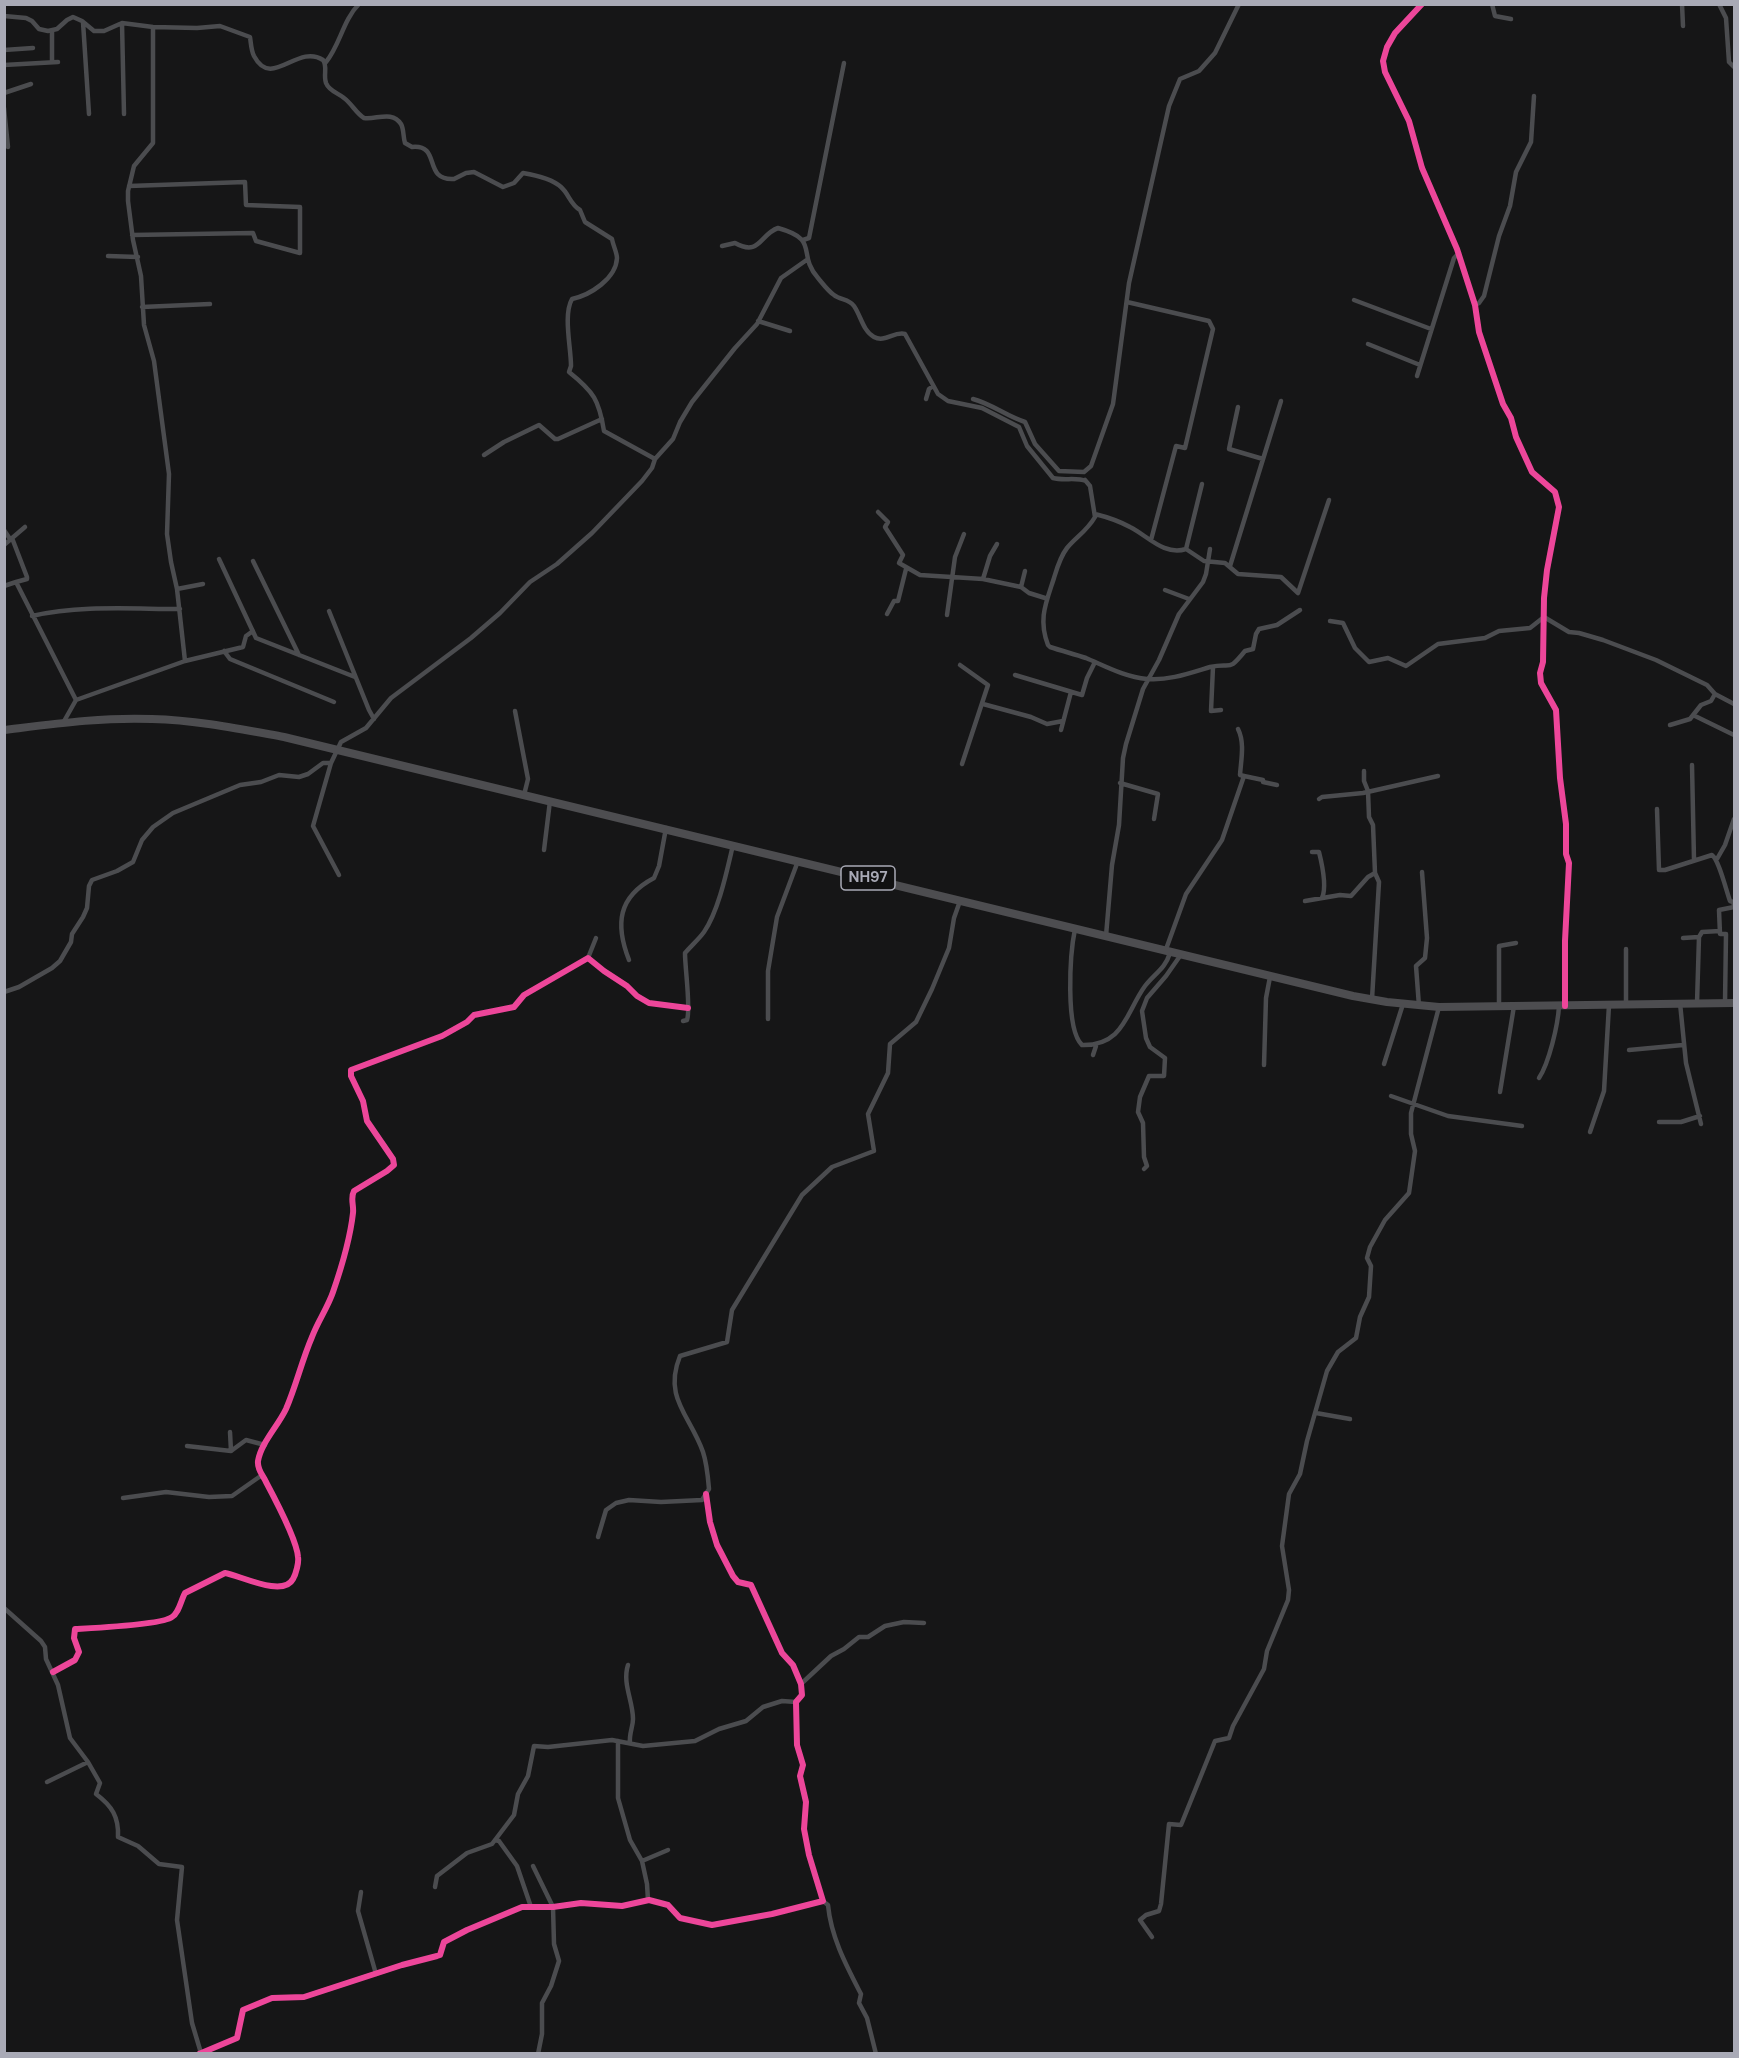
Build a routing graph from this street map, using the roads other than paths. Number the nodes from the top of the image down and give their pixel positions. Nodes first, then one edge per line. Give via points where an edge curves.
1 (358, 4) edge
2 (1239, 4) edge
3 (1422, 4) edge
4 (1492, 4) edge
5 (1682, 4) edge
6 (1719, 4) edge
7 (4, 16) edge
8 (1511, 19) dead end
9 (84, 22) junction
10 (122, 23) junction
11 (153, 27) junction
12 (1683, 27) dead end
13 (52, 31) junction
14 (33, 48) dead end
15 (4, 50) edge
16 (51, 62) junction
17 (58, 62) dead end
18 (326, 62) junction
19 (844, 63) dead end
20 (4, 64) edge
21 (1734, 67) edge
22 (31, 84) dead end
23 (4, 93) edge
24 (1534, 96) dead end
25 (4, 108) edge
26 (89, 114) dead end
27 (124, 114) dead end
28 (8, 147) dead end
29 (129, 186) junction
30 (132, 235) junction
31 (802, 240) junction
32 (722, 246) dead end
33 (1459, 253) junction
34 (108, 256) dead end
35 (138, 257) junction
36 (808, 259) junction
37 (1354, 300) dead end
38 (1127, 302) junction
39 (210, 304) dead end
40 (1475, 305) junction
41 (142, 307) junction
42 (758, 321) junction
43 (1431, 329) junction
44 (790, 331) dead end
45 (1368, 344) dead end
46 (1420, 365) junction
47 (1417, 376) dead end
48 (933, 386) junction
49 (926, 399) dead end
50 (972, 399) dead end
51 (1281, 401) dead end
52 (1238, 407) dead end
53 (602, 419) junction
54 (484, 455) dead end
55 (655, 459) junction
56 (1263, 459) junction
57 (1084, 472) junction
58 (1086, 481) junction
59 (1202, 484) dead end
60 (1329, 500) dead end
61 (878, 512) dead end
62 (1095, 514) junction
63 (25, 527) dead end
64 (4, 530) edge
65 (964, 534) dead end
66 (11, 538) junction
67 (1151, 540) junction
68 (997, 544) dead end
69 (4, 545) edge
70 (1186, 549) junction
71 (1210, 549) dead end
72 (219, 559) dead end
73 (1208, 560) junction
74 (253, 561) dead end
75 (1230, 566) junction
76 (906, 569) junction
77 (1025, 571) dead end
78 (952, 576) junction
79 (983, 579) junction
80 (16, 582) junction
81 (203, 584) dead end
82 (4, 586) edge
83 (1021, 587) junction
84 (177, 589) junction
85 (1165, 590) dead end
86 (1046, 598) junction
87 (1190, 599) junction
88 (180, 609) junction
89 (1300, 610) dead end
90 (329, 611) dead end
91 (886, 614) dead end
92 (947, 615) dead end
93 (32, 616) junction
94 (1544, 617) junction
95 (1330, 621) dead end
96 (253, 631) junction
97 (224, 651) junction
98 (300, 656) junction
99 (185, 661) junction
100 (1095, 662) junction
101 (960, 665) dead end
102 (1213, 667) junction
103 (1016, 675) dead end
104 (355, 677) junction
105 (1148, 680) junction
106 (1071, 692) junction
107 (1715, 694) junction
108 (76, 700) junction
109 (334, 702) dead end
110 (983, 704) junction
111 (1734, 704) edge
112 (1221, 710) dead end
113 (515, 711) dead end
114 (1693, 715) junction
115 (374, 719) junction
116 (1063, 721) junction
117 (63, 723) junction
118 (1670, 725) dead end
119 (1238, 729) dead end
120 (4, 730) edge
121 (1060, 730) dead end
122 (1734, 735) edge
123 (338, 751) junction
124 (331, 763) junction
125 (962, 764) dead end
126 (1692, 765) dead end
127 (1364, 771) dead end
128 (1244, 776) junction
129 (1438, 776) dead end
130 (1120, 783) junction
131 (1277, 785) dead end
132 (1368, 791) junction
133 (524, 795) junction
134 (1319, 799) dead end
135 (550, 801) junction
136 (1657, 809) dead end
137 (1154, 819) dead end
138 (1734, 819) edge
139 (666, 828) junction
140 (733, 845) junction
141 (544, 850) dead end
142 (1312, 852) dead end
143 (1717, 859) junction
144 (1694, 860) junction
145 (799, 861) junction
146 (1422, 872) dead end
147 (1375, 873) junction
148 (339, 875) dead end
149 (1322, 898) junction
150 (960, 901) junction
151 (1305, 901) dead end
152 (1734, 906) edge
153 (1075, 929) junction
154 (1720, 931) junction
155 (1106, 937) junction
156 (1699, 937) junction
157 (596, 938) dead end
158 (1683, 938) dead end
159 (1516, 943) dead end
160 (1626, 949) dead end
161 (1168, 952) junction
162 (1180, 956) junction
163 (588, 958) junction
164 (629, 960) dead end
165 (1270, 977) junction
166 (4, 992) edge
167 (1372, 999) junction
168 (1680, 1003) junction
169 (1697, 1003) junction
170 (1725, 1003) junction
171 (1734, 1003) edge
172 (1403, 1004) junction
173 (1626, 1004) junction
174 (1609, 1005) junction
175 (1419, 1006) junction
176 (1514, 1006) junction
177 (1562, 1006) junction
178 (1439, 1007) junction
179 (1499, 1007) junction
180 (688, 1008) junction
181 (768, 1019) dead end
182 (683, 1021) dead end
183 (1683, 1045) junction
184 (1096, 1046) junction
185 (1629, 1050) dead end
186 (1093, 1055) dead end
187 (1384, 1064) dead end
188 (1264, 1065) dead end
189 (1539, 1078) dead end
190 (1500, 1092) dead end
191 (1391, 1096) dead end
192 (1413, 1101) junction
193 (1700, 1116) junction
194 (1659, 1122) dead end
195 (1701, 1124) dead end
196 (1522, 1126) dead end
197 (1590, 1132) dead end
198 (1144, 1169) dead end
199 (1316, 1413) junction
200 (1350, 1419) dead end
201 (230, 1432) dead end
202 (265, 1444) junction
203 (187, 1446) dead end
204 (231, 1451) junction
205 (262, 1475) junction
206 (706, 1494) junction
207 (123, 1498) dead end
208 (598, 1537) dead end
209 (4, 1608) edge
210 (924, 1623) dead end
211 (628, 1665) dead end
212 (53, 1672) junction
213 (801, 1684) junction
214 (796, 1701) junction
215 (618, 1741) junction
216 (630, 1743) junction
217 (88, 1762) junction
218 (47, 1782) dead end
219 (495, 1840) junction
220 (668, 1850) dead end
221 (642, 1862) junction
222 (533, 1866) dead end
223 (435, 1887) dead end
224 (361, 1892) dead end
225 (648, 1900) junction
226 (823, 1901) junction
227 (553, 1906) junction
228 (531, 1907) junction
229 (1152, 1937) dead end
230 (376, 1974) junction
231 (200, 2053) edge
232 (538, 2054) edge
233 (876, 2054) edge

1 - 18 street
2 - 38 street via 1215,53 1199,71 1180,79 1169,106
3 - 33 street via 1395,33 1383,61 1409,121 1422,168
4 - 8 street via 1494,16
5 - 12 street
6 - 21 street via 1726,18 1729,62
7 - 13 street via 26,18 39,28
9 - 10 street via 94,31
9 - 13 street via 70,18
9 - 26 street
10 - 11 street
10 - 27 street
11 - 18 street via 229,28 250,37 254,56 268,69 311,55
11 - 29 street via 153,143 134,166
13 - 16 street
14 - 15 street
16 - 17 street
16 - 20 street
18 - 53 street via 326,82 332,90 364,118 382,115 399,121 405,143 426,150 440,177 454,179 474,172 503,187 514,183 523,173 539,176 559,185 585,222 612,239 617,258 613,271 598,287 572,299 568,315 569,372 595,398
19 - 31 street via 809,238
22 - 23 street
24 - 40 street via 1530,142 1516,172 1484,296
25 - 28 street
29 - 30 street
29 - 30 street via 245,182 246,205 300,207 300,253 256,241 253,233
30 - 35 street
31 - 32 street via 798,234 778,228 748,248 735,243
31 - 36 street
33 - 40 street
33 - 43 street
34 - 35 street
35 - 41 street
36 - 42 street via 781,278
36 - 48 street via 815,276 834,295 853,304 871,336 882,339 905,334
37 - 43 street
38 - 57 street via 1113,404 1091,466
38 - 67 street via 1209,321 1213,329 1185,448 1176,446
39 - 41 street
40 - 94 street via 1479,332 1516,437 1532,472 1558,498
41 - 84 street via 154,360 169,474 167,534
42 - 44 street
42 - 55 street via 692,402 673,439
43 - 46 street
45 - 46 street
46 - 47 street
48 - 49 street
48 - 58 street via 948,401 981,408 1019,428 1027,446 1053,478
50 - 57 street via 1025,422 1035,444 1059,471
51 - 56 street
52 - 56 street via 1229,449
53 - 54 street via 555,440 539,425
53 - 55 street via 604,431
55 - 115 street via 642,481 592,533 530,582 471,638 391,698
56 - 75 street
57 - 58 street
58 - 62 street
59 - 70 street
60 - 75 street via 1298,593 1281,577 1238,574
61 - 76 street via 888,522 885,527 903,555 899,563
62 - 67 street via 1131,527
62 - 86 street via 1092,523 1067,548
63 - 66 street
64 - 66 street
65 - 78 street
66 - 69 street
66 - 80 street via 27,577
67 - 70 street via 1166,549
68 - 79 street
70 - 73 street
71 - 73 street
72 - 96 street
73 - 75 street
73 - 87 street via 1203,582
74 - 98 street
76 - 78 street via 920,575
76 - 91 street via 897,601
77 - 83 street
78 - 79 street
78 - 92 street
79 - 83 street
80 - 82 street
80 - 93 street
81 - 84 street
83 - 86 street
84 - 88 street
85 - 87 street
86 - 100 street via 1043,629 1048,645
87 - 105 street
88 - 93 street via 82,609
88 - 99 street
89 - 102 street via 1277,625 1259,629 1253,649 1245,651 1234,664
90 - 104 street
93 - 108 street
94 - 95 street via 1530,628 1438,644 1406,666 1388,658 1370,662 1355,648 1343,623
94 - 107 street via 1569,632 1656,660 1707,685
94 - 177 street via 1541,683 1556,710 1569,863
96 - 97 street via 246,636 243,647
96 - 98 street via 256,638
97 - 99 street
97 - 109 street via 230,659
98 - 104 street
99 - 108 street
100 - 105 street
100 - 106 street via 1082,695
101 - 110 street via 988,684
102 - 105 street
102 - 112 street via 1211,711
103 - 106 street
104 - 115 street
105 - 130 street via 1126,744
106 - 116 street
107 - 111 street
107 - 114 street
108 - 117 street
110 - 116 street via 1047,724
110 - 125 street
113 - 133 street via 528,779
114 - 118 street
114 - 122 street
115 - 123 street via 366,728 344,739
116 - 121 street
117 - 120 highway, NH97
117 - 123 highway, NH97 via 135,718 180,721 230,727
119 - 128 street via 1242,750 1240,776
123 - 124 street
123 - 133 highway, NH97
124 - 148 street via 313,826
124 - 166 street via 323,763 299,777 279,775 240,785 173,813 153,827 133,861 93,880 87,908 60,961
126 - 144 street
127 - 132 street
128 - 131 street
128 - 161 street via 1222,840 1186,894
129 - 132 street
130 - 137 street via 1158,794
130 - 155 street
132 - 134 street
132 - 147 street
133 - 135 highway, NH97
135 - 139 highway, NH97
135 - 141 street
136 - 144 street via 1659,870
138 - 143 street
139 - 140 highway, NH97
139 - 164 street via 654,878 640,885 622,909 621,933
140 - 145 highway, NH97
140 - 180 street via 710,921 685,953
142 - 149 street via 1319,852 1321,860 1325,891
143 - 144 street via 1712,855
143 - 152 street
145 - 150 highway, NH97
145 - 181 street via 777,916 768,971
146 - 175 street via 1427,938 1425,958 1416,966
147 - 149 street via 1351,896
147 - 167 street via 1379,882
149 - 151 street
150 - 153 highway, NH97
150 - 206 street via 949,948 916,1022 890,1044 888,1073 868,1114 874,1151 832,1167 802,1195 732,1310 727,1342 680,1356 674,1372 678,1404 703,1452 709,1489
152 - 154 street via 1719,910
153 - 155 highway, NH97
153 - 184 street via 1070,978 1077,1040 1082,1046
154 - 156 street via 1702,932
154 - 170 street via 1726,934
155 - 161 highway, NH97
156 - 158 street
156 - 169 street
157 - 163 street
159 - 179 street via 1499,946
160 - 173 street
161 - 162 highway, NH97
161 - 184 street via 1166,965 1143,988 1120,1031
162 - 165 highway, NH97
162 - 198 street via 1155,986 1142,1011 1150,1047 1165,1058 1164,1076 1149,1076 1137,1112 1143,1123 1147,1166
163 - 180 street via 650,1003
163 - 202 street via 524,995 514,1007 474,1015 442,1036 351,1070 367,1121 394,1164 352,1195 354,1211 346,1254 286,1409
165 - 167 highway, NH97
165 - 188 street
167 - 172 highway, NH97
168 - 169 highway, NH97
168 - 173 highway, NH97
168 - 183 street
169 - 170 highway, NH97
170 - 171 highway, NH97
172 - 175 highway, NH97
172 - 187 street
173 - 174 highway, NH97
174 - 177 highway, NH97
174 - 197 street via 1604,1091
175 - 178 highway, NH97
176 - 177 highway, NH97
176 - 179 highway, NH97
176 - 190 street
177 - 189 street via 1547,1064
178 - 179 highway, NH97
178 - 192 street
180 - 182 street via 687,1020
183 - 185 street
183 - 193 street
184 - 186 street
191 - 192 street
192 - 196 street via 1448,1116
192 - 199 street via 1411,1134 1415,1151 1409,1193 1385,1220 1370,1246 1370,1297 1360,1317 1356,1338 1330,1363
193 - 194 street via 1681,1122
193 - 195 street
199 - 200 street
199 - 229 street via 1284,1521 1282,1546 1288,1600 1267,1651 1264,1669 1229,1738 1215,1741 1181,1825 1169,1824 1159,1911 1140,1920
201 - 204 street
202 - 204 street via 246,1440
202 - 205 street via 258,1462
203 - 204 street
205 - 207 street via 232,1496 166,1492
205 - 212 street via 298,1557 289,1583 266,1585 225,1573 185,1593 170,1619 75,1629 79,1653 75,1660
206 - 208 street via 702,1500 616,1503 606,1510
206 - 213 street via 717,1545 738,1582 751,1585
209 - 212 street via 41,1641
210 - 213 street via 885,1626 868,1637 859,1637
211 - 216 street via 625,1673 633,1720
212 - 217 street via 70,1738
213 - 214 street via 802,1695
214 - 216 street via 763,1707 746,1721 694,1741 644,1746
214 - 226 street via 797,1745 803,1765 800,1776 806,1802 804,1829
215 - 216 street
215 - 219 street via 534,1746 513,1815
215 - 221 street via 618,1798 630,1840
217 - 218 street
217 - 231 street via 100,1783 96,1794 115,1814 118,1837 138,1845 159,1864 182,1867 177,1920
219 - 223 street via 467,1853 437,1876
219 - 228 street via 499,1840 517,1866
220 - 221 street
221 - 225 street
222 - 227 street
224 - 230 street via 358,1911
225 - 226 street via 668,1905 680,1918 712,1925
225 - 227 street via 622,1906
226 - 233 street via 828,1905 830,1926 861,1994 859,2003
227 - 228 street
227 - 232 street via 554,1944 559,1961 542,2003
228 - 230 street via 522,1907 444,1942 440,1955
230 - 231 street via 304,1997 272,1998 243,2010 237,2038

